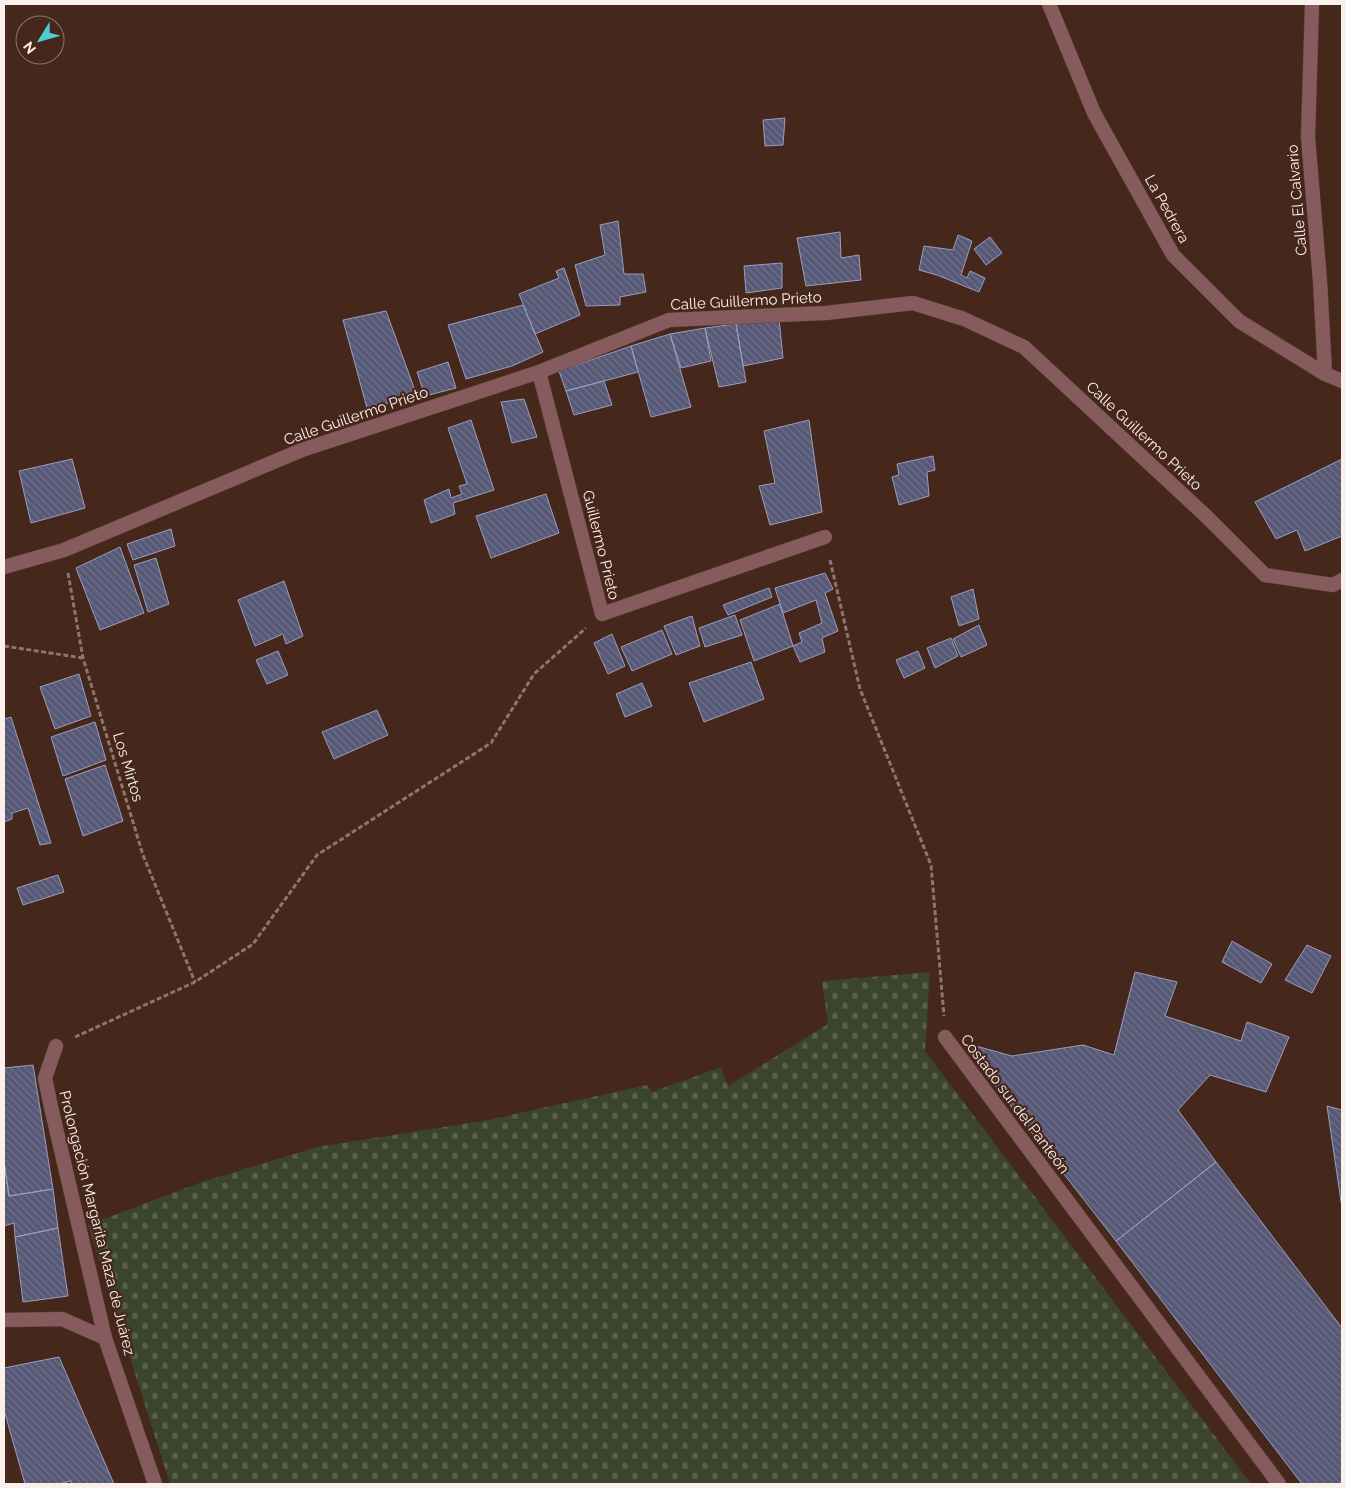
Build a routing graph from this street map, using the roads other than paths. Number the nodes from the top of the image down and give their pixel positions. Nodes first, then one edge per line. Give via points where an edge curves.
1 (1049, 4) edge
2 (1312, 4) edge
3 (540, 372) junction
4 (1324, 374) junction
5 (1342, 381) edge
6 (825, 538) road end
7 (4, 567) edge
8 (1342, 580) edge
9 (945, 1037) road end
10 (56, 1046) road end
11 (4, 1320) edge
12 (105, 1338) junction
13 (155, 1484) edge
14 (1280, 1484) edge

1 - 4 street, La Pedrera via 1094,112 1174,255 1239,321
2 - 4 street, Calle El Calvario via 1308,137
3 - 6 street, Guillermo Prieto via 602,614
3 - 7 street, Calle Guillermo Prieto via 302,450 64,550
3 - 8 street, Calle Guillermo Prieto via 669,320 826,313 913,303 964,319 1024,347 1265,575 1333,585
4 - 5 street
9 - 14 street, Costado sur del Panteón
10 - 12 street, Prolongación Margarita Maza de Juárez via 45,1078
11 - 12 street via 62,1319
12 - 13 street, Prolongación Margarita Maza de Juárez

